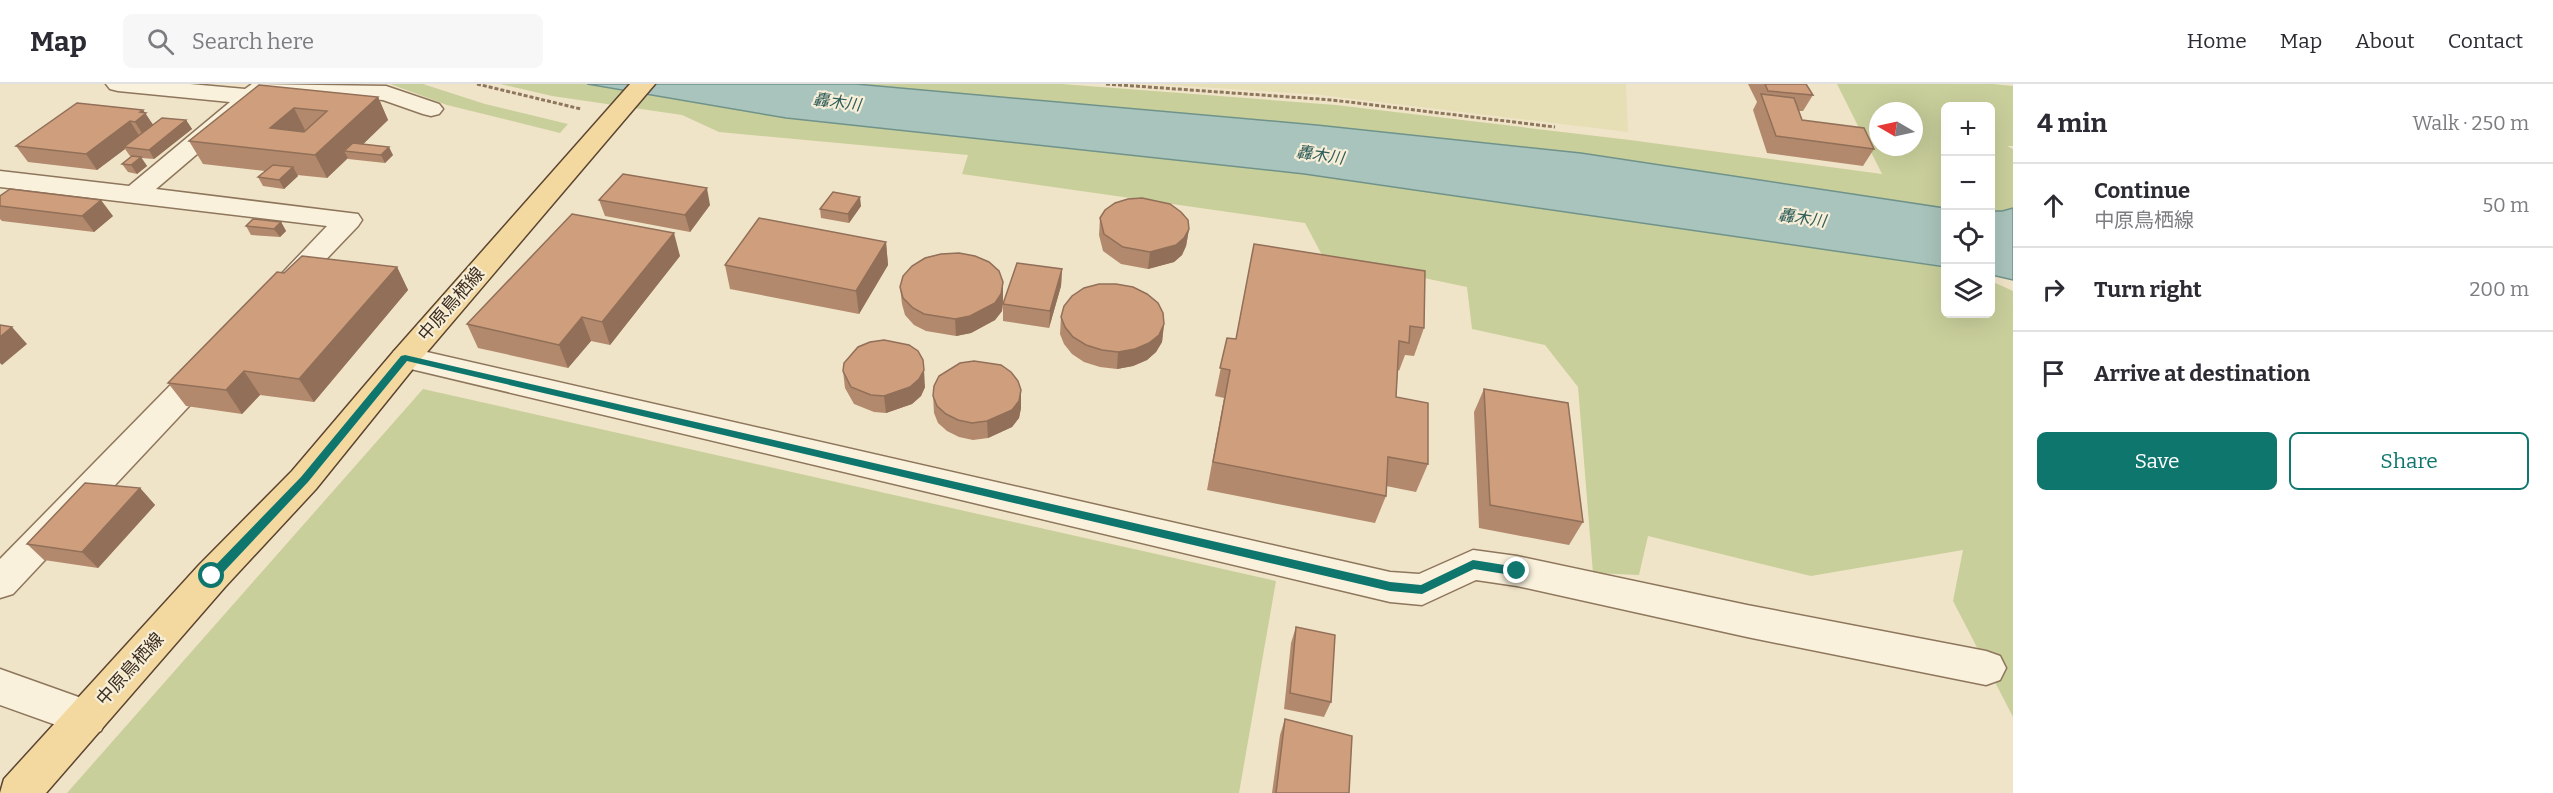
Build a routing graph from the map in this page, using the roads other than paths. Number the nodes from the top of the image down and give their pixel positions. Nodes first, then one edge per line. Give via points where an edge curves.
1 (118, 84) edge
2 (643, 84) edge
3 (251, 97) junction
4 (431, 109) dead end
5 (0, 179) edge
6 (134, 195) junction
7 (265, 306) edge
8 (224, 349) edge
9 (405, 358) junction
10 (0, 583) edge
11 (1986, 668) dead end
12 (0, 687) edge
13 (87, 718) junction
14 (19, 793) edge

1 - 3 street
2 - 9 main road, 中原鳥栖線
3 - 4 street via 266,84 386,93
3 - 6 street
5 - 6 street
6 - 7 street via 348,220
8 - 10 street
9 - 11 street via 1390,587 1422,590 1473,565
9 - 13 main road, 中原鳥栖線 via 304,480 212,576
12 - 13 street
13 - 14 main road, 中原鳥栖線

